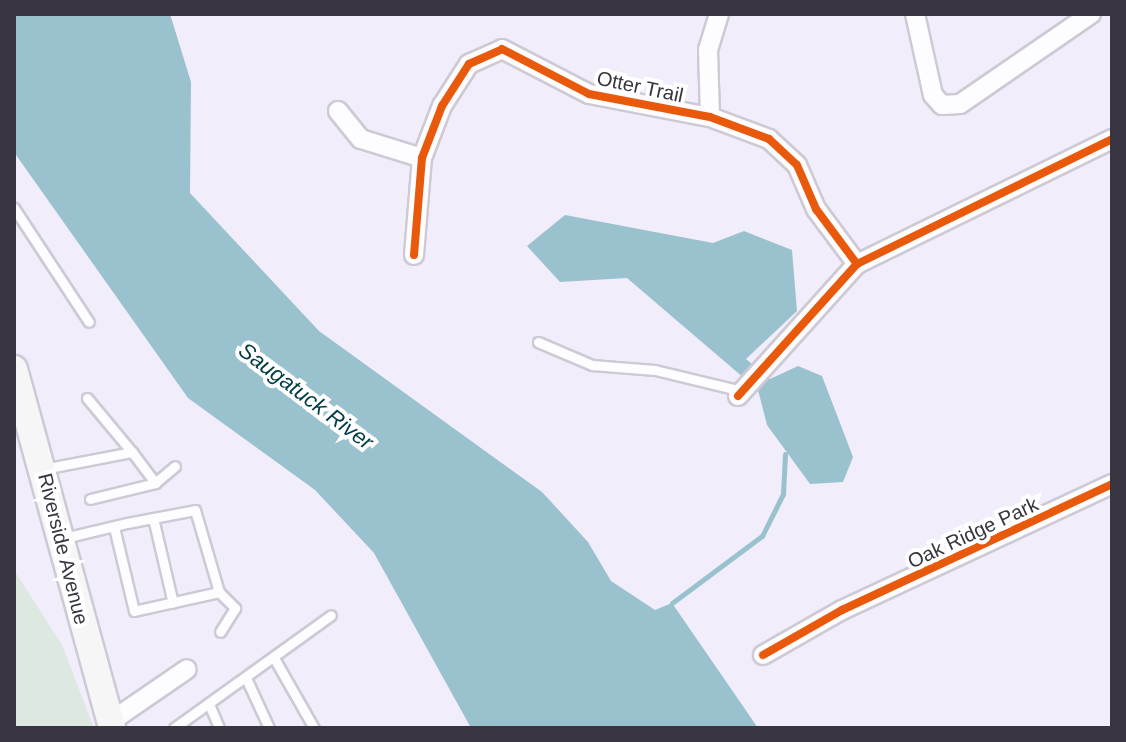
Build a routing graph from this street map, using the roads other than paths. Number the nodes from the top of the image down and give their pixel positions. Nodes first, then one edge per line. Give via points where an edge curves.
1 (719, 14) edge
2 (915, 14) edge
3 (1091, 14) edge
4 (338, 111) dead end
5 (710, 117) junction
6 (1112, 139) edge
7 (422, 158) junction
8 (14, 208) edge
9 (414, 255) dead end
10 (857, 264) junction
11 (89, 322) dead end
12 (538, 342) dead end
13 (14, 369) edge
14 (740, 393) joint
15 (87, 398) dead end
16 (132, 452) junction
17 (175, 466) dead end
18 (43, 469) junction
19 (155, 483) junction
20 (1112, 484) edge
21 (90, 499) dead end
22 (153, 518) junction
23 (114, 527) junction
24 (61, 539) junction
25 (219, 592) junction
26 (173, 603) junction
27 (331, 615) dead end
28 (220, 632) dead end
29 (763, 655) dead end
30 (274, 658) junction
31 (187, 669) dead end
32 (246, 678) junction
33 (209, 704) junction
34 (111, 725) edge
35 (174, 728) edge
36 (219, 728) edge
37 (269, 728) edge
38 (314, 728) edge

1 - 5 street via 708,50
2 - 3 street via 933,95 942,105 960,104
4 - 7 street via 361,139
5 - 7 street, Otter Trail via 589,94 502,49 460,72
5 - 10 street, Otter Trail via 769,139 797,165 816,209
6 - 10 street
7 - 9 street, Otter Trail
8 - 11 lane
10 - 14 street
12 - 14 lane via 592,365 655,370
13 - 18 main road, Riverside Avenue
15 - 16 lane
16 - 18 lane
16 - 19 lane
17 - 19 lane
18 - 24 main road, Riverside Avenue
19 - 21 lane
20 - 29 street, Oak Ridge Park via 842,610
22 - 23 lane
22 - 25 lane via 195,510
22 - 26 lane
23 - 24 lane
23 - 26 lane via 134,611
24 - 34 main road, Riverside Avenue
25 - 26 lane
25 - 28 lane via 235,608
27 - 30 lane
30 - 32 lane
30 - 38 lane
31 - 34 street
32 - 33 lane
32 - 37 lane
33 - 35 lane
33 - 36 lane

